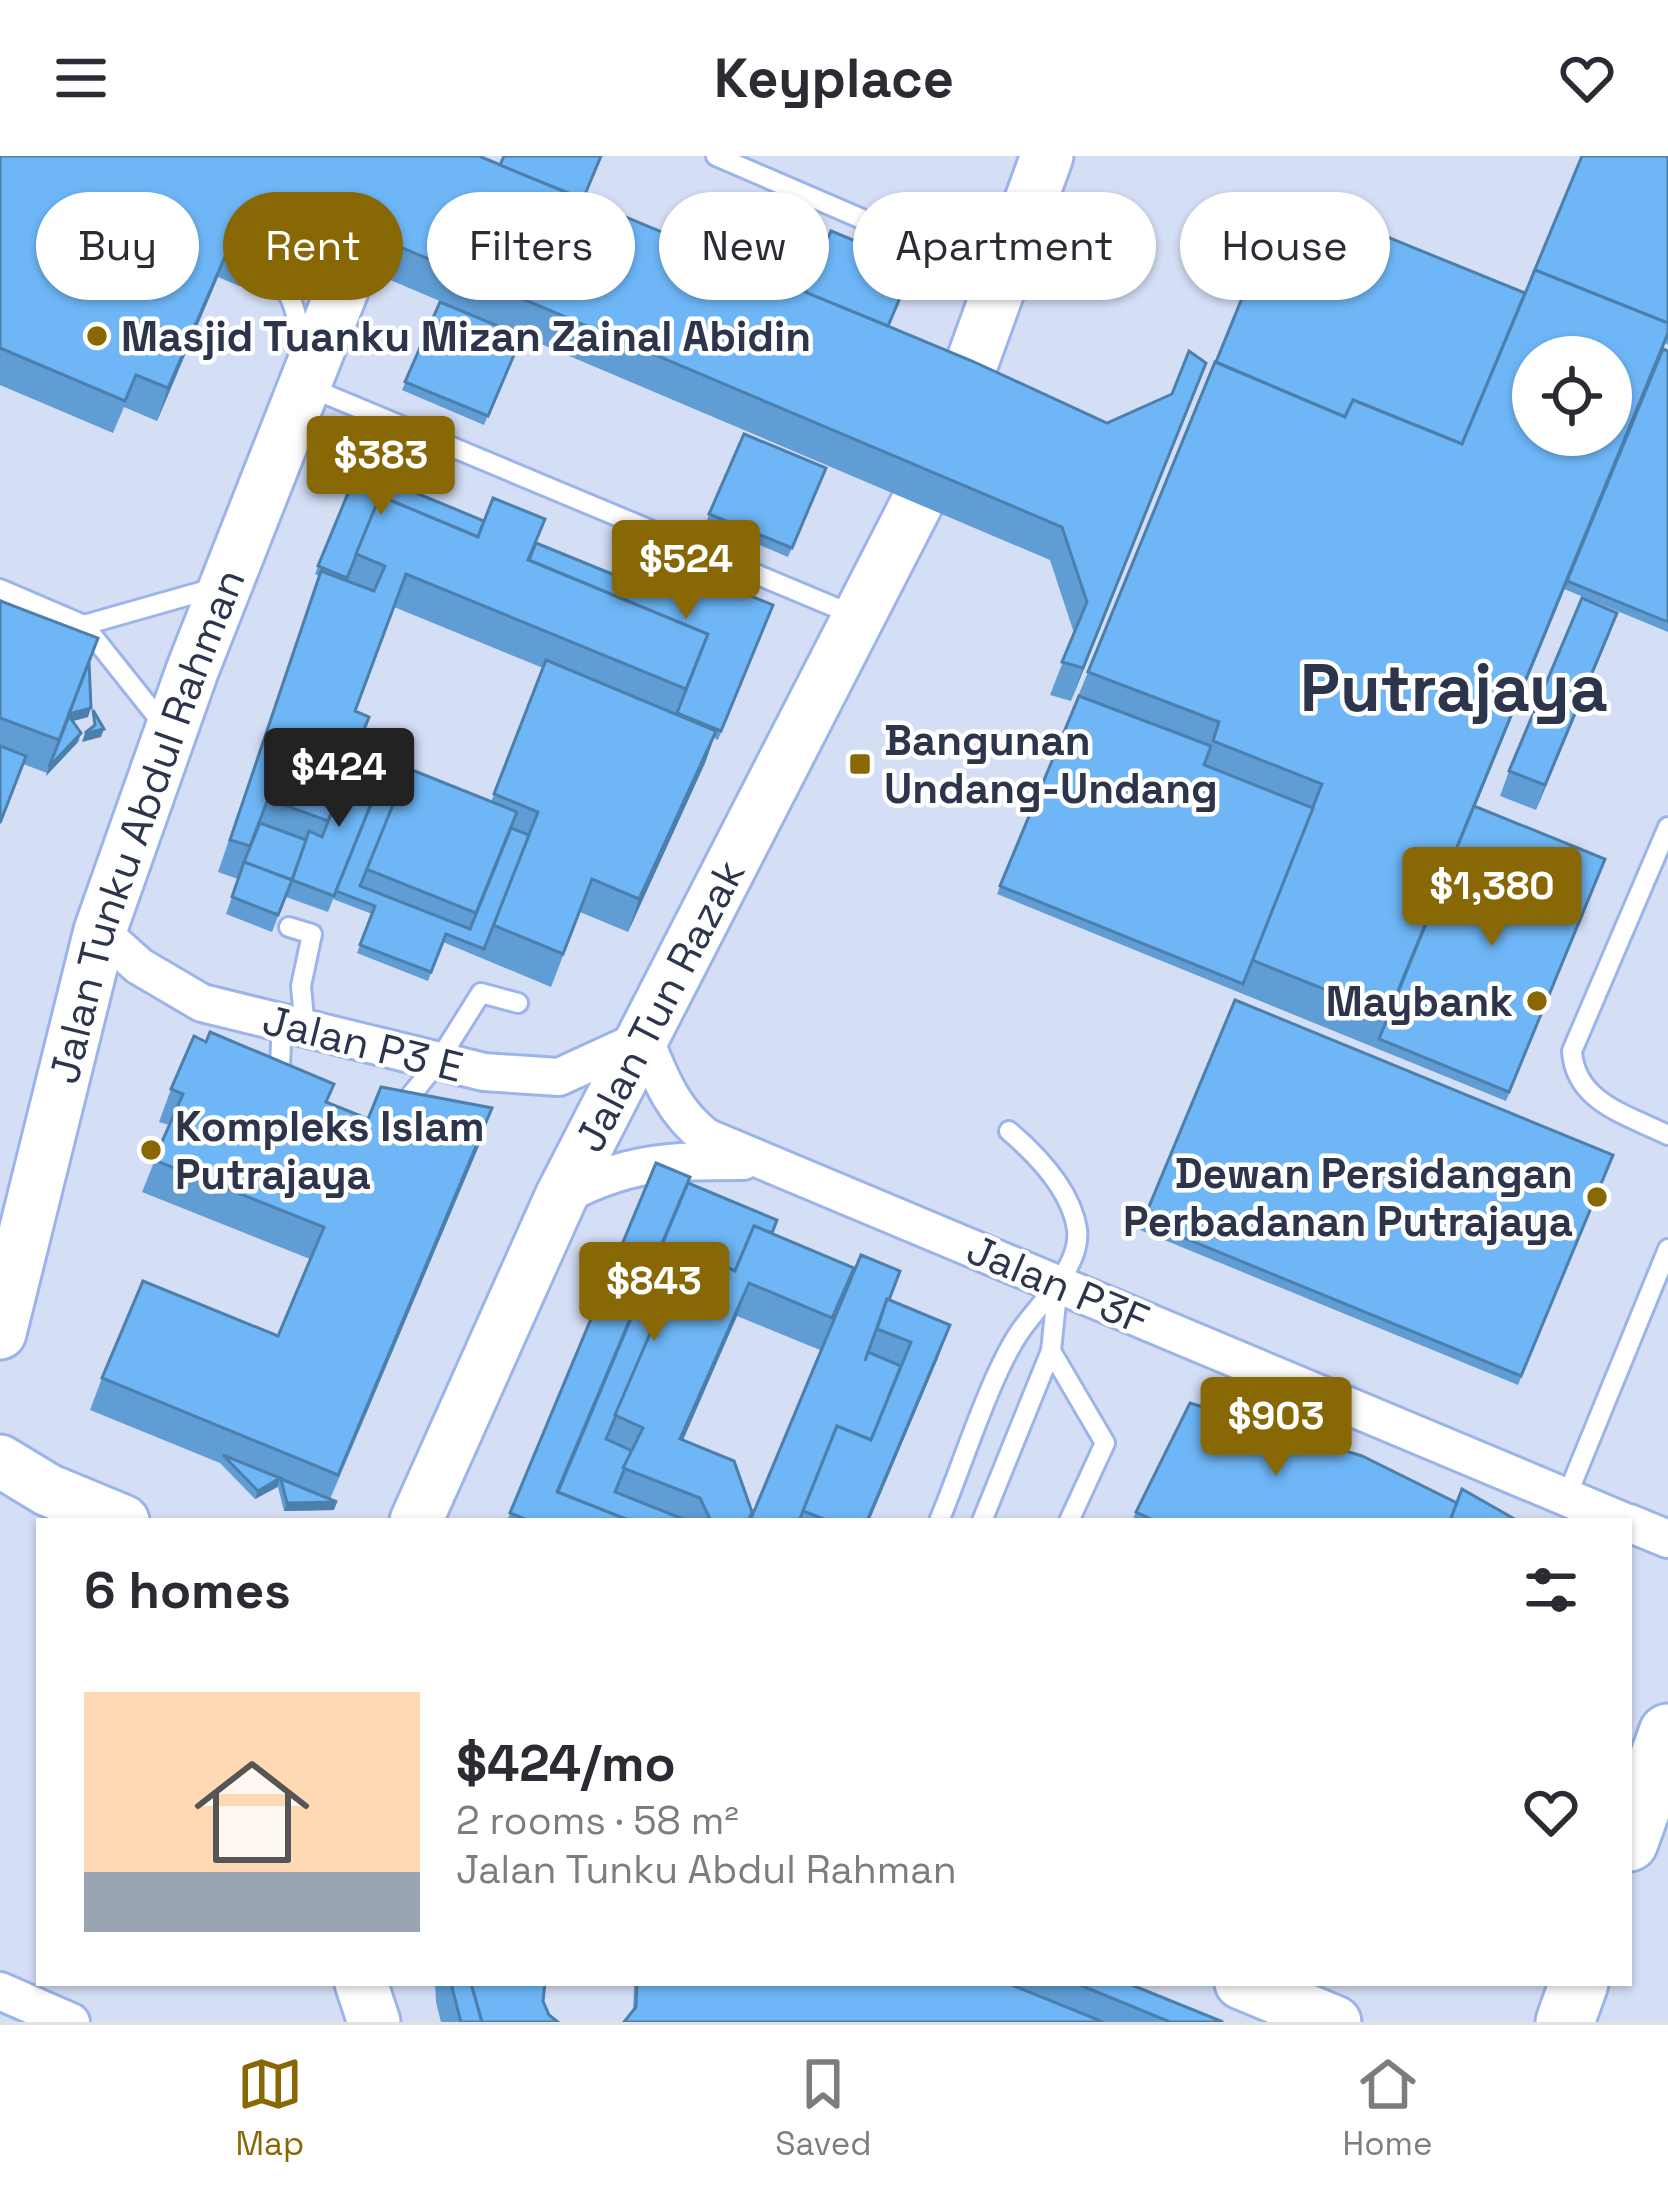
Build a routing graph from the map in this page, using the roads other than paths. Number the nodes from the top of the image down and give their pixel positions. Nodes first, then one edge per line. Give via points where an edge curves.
1 (716, 156) edge
2 (1047, 156) edge
3 (1034, 192) edge
4 (853, 215) edge
5 (294, 300) edge
6 (338, 300) edge
7 (996, 300) edge
8 (303, 390) junction
9 (961, 393) edge
10 (918, 501) edge
11 (227, 584) junction
12 (0, 590) edge
13 (861, 617) junction
14 (84, 625) junction
15 (169, 732) junction
16 (1668, 827) edge
17 (290, 927) dead end
18 (100, 931) junction
19 (518, 1003) dead end
20 (293, 1027) junction
21 (644, 1038) junction
22 (437, 1063) junction
23 (276, 1107) edge
24 (389, 1121) edge
25 (1009, 1131) dead end
26 (1668, 1136) edge
27 (758, 1161) junction
28 (562, 1196) junction
29 (1668, 1250) edge
30 (1058, 1283) junction
31 (0, 1333) edge
32 (1051, 1351) junction
33 (0, 1461) edge
34 (1566, 1498) junction
35 (116, 1518) edge
36 (417, 1518) edge
37 (940, 1518) edge
38 (983, 1518) edge
39 (1070, 1518) edge
40 (1616, 1518) edge
41 (1632, 1524) edge
42 (1668, 1539) edge
43 (1668, 1733) edge
44 (1632, 1834) edge
45 (362, 1986) edge
46 (1248, 1986) edge
47 (1578, 1986) edge
48 (0, 1991) edge
49 (71, 2022) edge
50 (374, 2022) edge
51 (1335, 2022) edge
52 (1565, 2022) edge

1 - 4 lane
2 - 3 street
5 - 8 lane
6 - 8 street, Jalan Tunku Abdul Rahman
7 - 9 street
8 - 11 street, Jalan Tunku Abdul Rahman
8 - 13 lane
10 - 13 street, Jalan Tun Razak
11 - 14 lane
11 - 15 street, Jalan Tunku Abdul Rahman
12 - 14 lane
13 - 21 street, Jalan Tun Razak
14 - 15 lane
15 - 18 street, Jalan Tunku Abdul Rahman
16 - 26 lane via 1573,1051 1574,1075 1590,1096
17 - 20 lane via 312,934
18 - 20 street, Jalan P3 E via 139,966 202,1003
18 - 31 street, Jalan Tunku Abdul Rahman
19 - 22 lane via 481,993
20 - 22 street, Jalan P3 E
20 - 23 lane
21 - 22 street, Jalan P3 E via 559,1077
21 - 27 street, Jalan P3F via 686,1122
21 - 28 street, Jalan Tun Razak
22 - 24 lane
25 - 30 lane via 1036,1155 1077,1230
27 - 28 street, Jalan P3F via 644,1163
27 - 30 street, Jalan P3F
28 - 36 street, Jalan Tun Razak
29 - 34 lane
30 - 32 lane
30 - 34 street, Jalan P3F
30 - 37 lane via 1016,1336
32 - 38 lane
32 - 39 lane via 1105,1443
33 - 35 street
34 - 40 street, Jalan P3F
41 - 42 street, Jalan P3F
43 - 44 main road
45 - 50 street
46 - 51 street
47 - 52 main road
48 - 49 street

